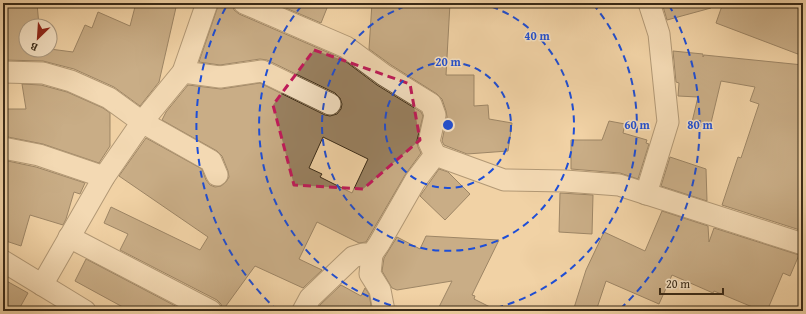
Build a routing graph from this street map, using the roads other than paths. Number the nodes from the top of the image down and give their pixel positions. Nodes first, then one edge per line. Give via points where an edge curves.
1 (207, 3) edge
2 (244, 3) edge
3 (649, 3) edge
4 (3, 72) edge
5 (183, 72) junction
6 (330, 104) dead end
7 (142, 122) junction
8 (3, 148) edge
9 (435, 155) junction
10 (217, 175) dead end
11 (104, 177) junction
12 (646, 194) junction
13 (69, 237) junction
14 (803, 244) edge
15 (372, 254) junction
16 (3, 260) edge
17 (42, 285) junction
18 (85, 311) edge
19 (211, 311) edge
20 (302, 311) edge
21 (384, 311) edge

1 - 5 street
2 - 9 street via 346,47 384,76 431,104 436,115 429,142
3 - 12 street via 659,34 668,122
4 - 7 street via 43,73 71,81 109,98
5 - 6 street via 220,77 262,71
5 - 7 street
7 - 10 street via 211,161
7 - 11 street
8 - 11 street via 39,155
9 - 12 street via 504,180 565,181 619,186
9 - 15 street via 415,181
11 - 13 street
12 - 14 street
13 - 17 street
13 - 19 street
15 - 20 street via 353,257 310,298
15 - 21 street via 370,274 380,290
16 - 17 street
17 - 18 street

